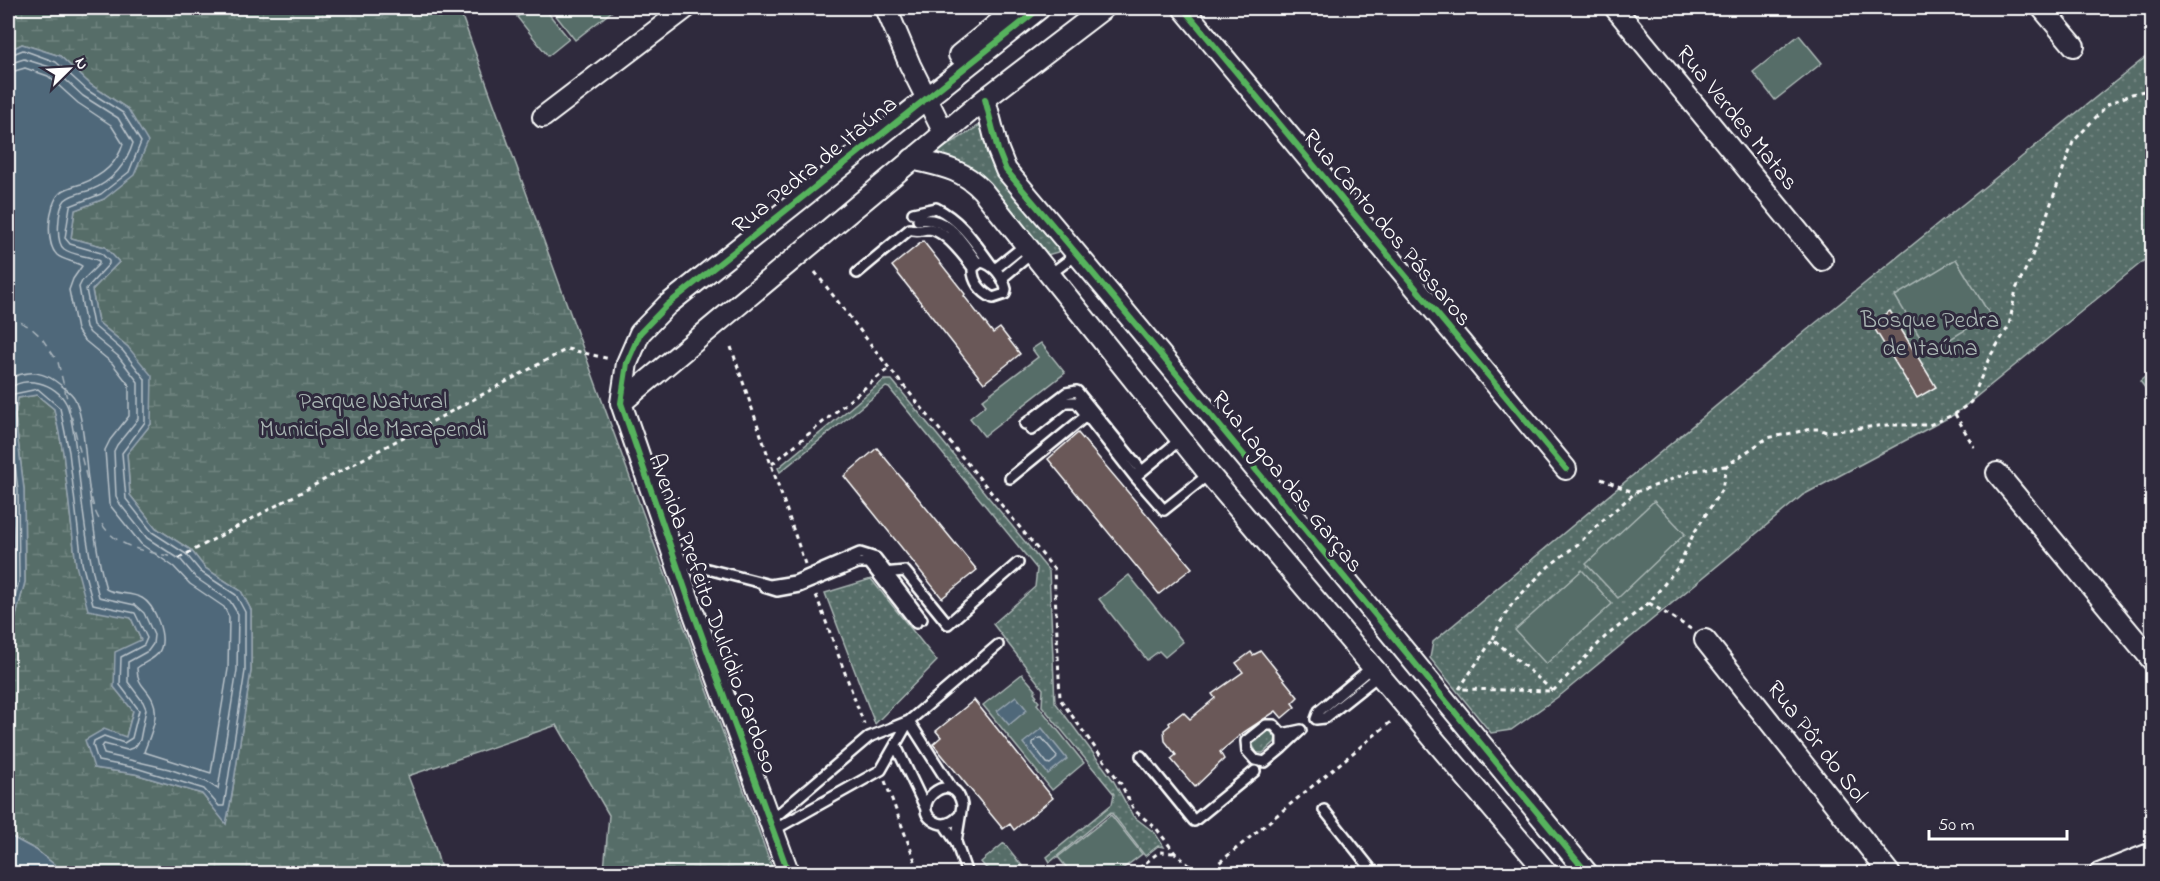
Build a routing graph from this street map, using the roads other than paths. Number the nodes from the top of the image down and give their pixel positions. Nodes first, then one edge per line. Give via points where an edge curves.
1 (686, 8) edge
2 (886, 8) edge
3 (1017, 8) edge
4 (1040, 8) edge
5 (1104, 8) edge
6 (1183, 8) edge
7 (1615, 8) edge
8 (2042, 8) edge
9 (2074, 46) dead end
10 (924, 92) junction
11 (985, 99) junction
12 (543, 117) dead end
13 (944, 133) junction
14 (912, 159) junction
15 (1028, 249) junction
16 (1077, 254) junction
17 (1821, 260) dead end
18 (976, 266) junction
19 (993, 268) junction
20 (857, 273) dead end
21 (1049, 275) junction
22 (1002, 278) junction
23 (624, 342) dead end
24 (627, 363) joint
25 (621, 403) junction
26 (1090, 412) junction
27 (1028, 427) dead end
28 (1181, 439) junction
29 (1566, 470) dead end
30 (1997, 473) dead end
31 (1139, 474) junction
32 (1209, 474) junction
33 (1011, 478) dead end
34 (676, 562) junction
35 (1018, 563) dead end
36 (882, 573) junction
37 (919, 621) dead end
38 (1699, 635) road end
39 (998, 645) dead end
40 (2152, 660) edge
41 (1376, 671) junction
42 (909, 722) junction
43 (1301, 730) junction
44 (1282, 734) junction
45 (896, 746) junction
46 (1282, 748) junction
47 (1141, 756) dead end
48 (1259, 764) junction
49 (953, 790) junction
50 (927, 810) junction
51 (1324, 810) dead end
52 (959, 816) junction
53 (944, 824) junction
54 (771, 827) junction
55 (956, 842) junction
56 (2152, 853) edge
57 (2152, 871) edge
58 (789, 873) edge
59 (967, 873) edge
60 (1375, 873) edge
61 (1548, 873) edge
62 (1588, 873) edge
63 (1890, 873) edge
64 (2099, 873) edge
65 (2147, 873) edge

1 - 12 street
2 - 10 street
3 - 10 street
4 - 10 street, Rua Pedra de Itaúna
5 - 11 street
6 - 29 street, Rua Canto dos Pássaros
7 - 17 street, Rua Verdes Matas
8 - 9 street
10 - 13 street
10 - 23 street via 658,299
10 - 24 street, Rua Pedra de Itaúna via 667,305 639,333
11 - 13 street
11 - 16 street, Rua Lagoa das Garças via 1001,161
13 - 14 street
14 - 15 street via 970,177
14 - 25 street
15 - 19 lane
15 - 21 street
15 - 22 lane
16 - 21 lane
16 - 62 street, Rua Lagoa das Garças via 1363,602 1451,698
18 - 19 lane via 985,262
18 - 19 lane via 952,229 936,220 915,216 936,208 951,215
18 - 20 lane via 937,231 910,230
18 - 22 lane via 972,275 975,281 993,298 1005,294
19 - 22 lane
21 - 28 street
24 - 25 street, Avenida Prefeito Dulcídio Cardoso
25 - 34 street, Avenida Prefeito Dulcídio Cardoso
26 - 27 lane via 1077,391 1066,393
26 - 31 lane
26 - 33 lane
28 - 31 lane
28 - 32 street
30 - 40 street
31 - 32 lane via 1164,510
32 - 41 street
34 - 36 lane via 770,585 810,579 858,563 869,563
34 - 54 street, Avenida Prefeito Dulcídio Cardoso
35 - 36 lane via 948,624 905,571
36 - 37 lane
38 - 63 street, Rua Pôr do Sol
39 - 42 lane
41 - 43 lane via 1319,711 1317,719
41 - 61 street
42 - 45 lane
42 - 49 lane
42 - 54 lane via 869,737
43 - 44 lane
43 - 46 lane
44 - 46 lane
44 - 48 lane via 1274,725 1266,725 1246,741 1247,751
45 - 50 lane
45 - 54 lane via 881,770
46 - 48 lane
47 - 48 lane via 1194,821
49 - 50 lane via 942,788 931,793
49 - 52 lane via 961,799
50 - 53 lane via 933,820
51 - 60 lane
52 - 53 lane
52 - 55 lane
53 - 55 lane
54 - 58 street, Avenida Prefeito Dulcídio Cardoso
55 - 59 lane
56 - 64 street
57 - 65 street

